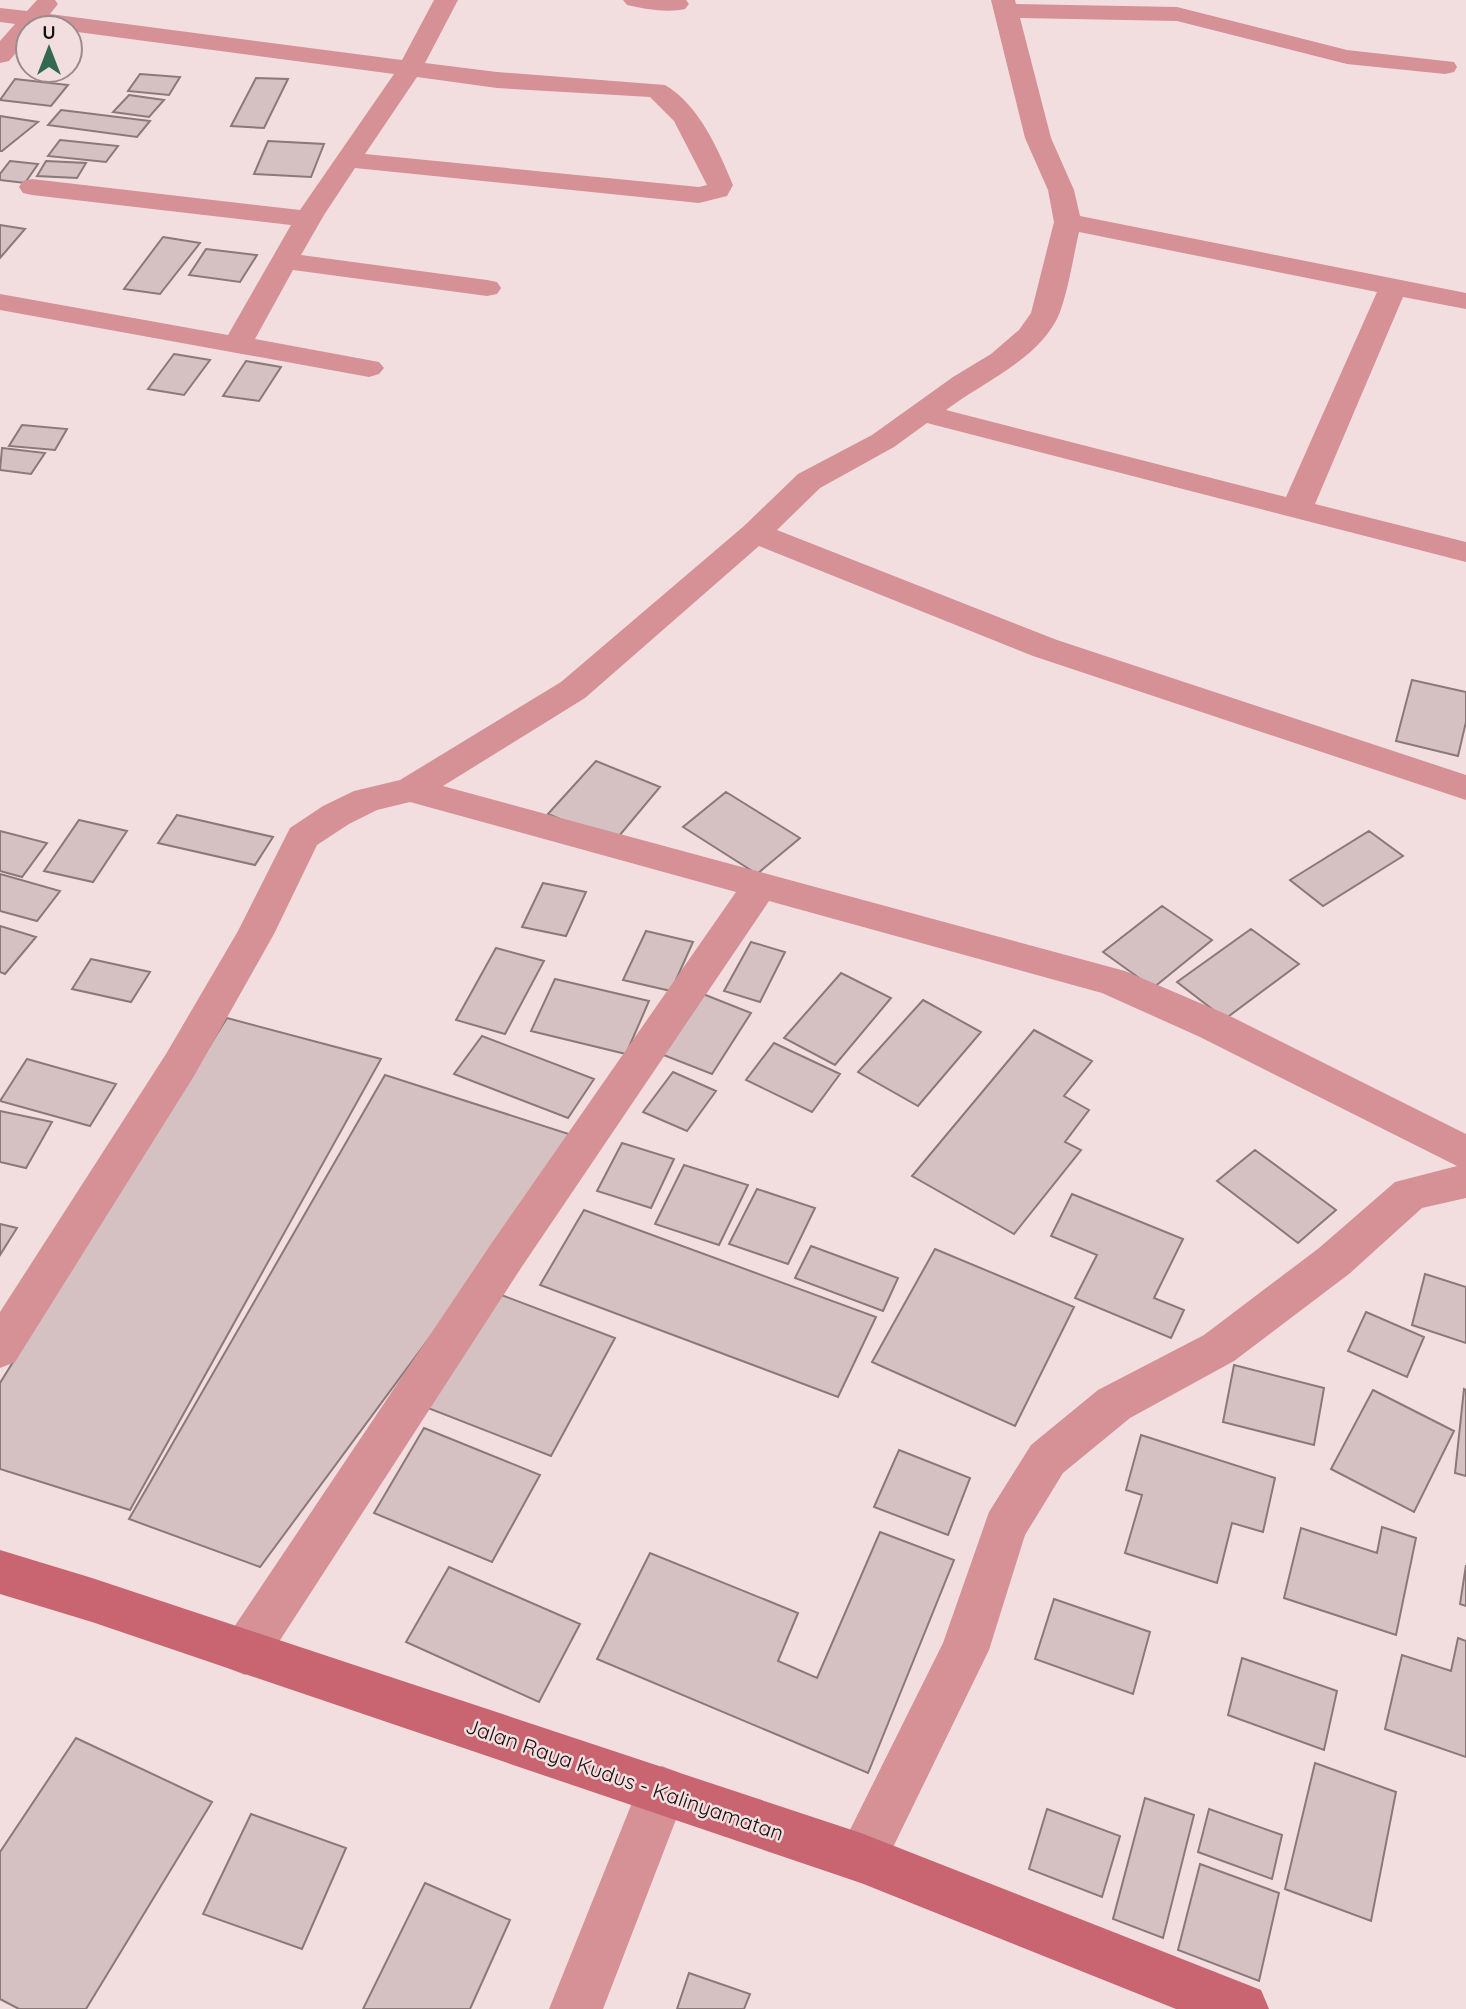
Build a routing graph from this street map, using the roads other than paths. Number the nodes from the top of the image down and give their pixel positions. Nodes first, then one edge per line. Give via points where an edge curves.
1 (49, 0) edge
2 (446, 0) edge
3 (635, 0) edge
4 (677, 4) dead end
5 (1004, 5) edge
6 (37, 14) edge
7 (84, 27) edge
8 (14, 40) edge
9 (0, 56) edge
10 (1446, 67) dead end
11 (410, 70) junction
12 (350, 160) junction
13 (32, 187) dead end
14 (308, 219) junction
15 (1068, 222) junction
16 (286, 261) junction
17 (1394, 286) junction
18 (487, 288) dead end
19 (1466, 301) edge
20 (0, 302) edge
21 (236, 345) junction
22 (369, 368) dead end
23 (925, 413) junction
24 (1297, 508) junction
25 (755, 533) junction
26 (1466, 552) edge
27 (1466, 788) edge
28 (410, 790) junction
29 (760, 885) junction
30 (1466, 1153) edge
31 (1466, 1181) edge
32 (0, 1349) edge
33 (0, 1572) edge
34 (245, 1652) junction
35 (662, 1791) junction
36 (861, 1858) junction
37 (576, 2009) edge
38 (1242, 2009) edge

1 - 6 street
2 - 11 street
3 - 4 street
5 - 10 street via 1177,15 1347,57
5 - 15 street via 1038,138 1061,190
7 - 11 street
8 - 9 street
11 - 12 street
11 - 12 street via 656,90 684,116 720,185 718,190 699,195
12 - 14 street
13 - 14 street
14 - 16 street
15 - 17 street
15 - 23 street via 1045,313 1030,336
16 - 18 street
16 - 21 street
17 - 19 street
17 - 24 street
20 - 21 street
21 - 22 street
23 - 24 street
23 - 25 street via 809,481
24 - 26 street
25 - 27 street via 1045,648
25 - 28 street via 573,690
28 - 29 street
28 - 32 street via 367,800 303,837 180,1065
29 - 30 street via 1112,981 1214,1026
29 - 34 street via 506,1256
31 - 36 street via 1410,1194 1334,1261 1219,1348 1114,1404 1046,1459 1005,1527 965,1650
33 - 34 main road, Jalan Raya Kudus - Kalinyamatan
34 - 35 main road, Jalan Raya Kudus - Kalinyamatan
35 - 36 main road, Jalan Raya Kudus - Kalinyamatan
35 - 37 street
36 - 38 main road, Jalan Raya Kudus - Kalinyamatan

